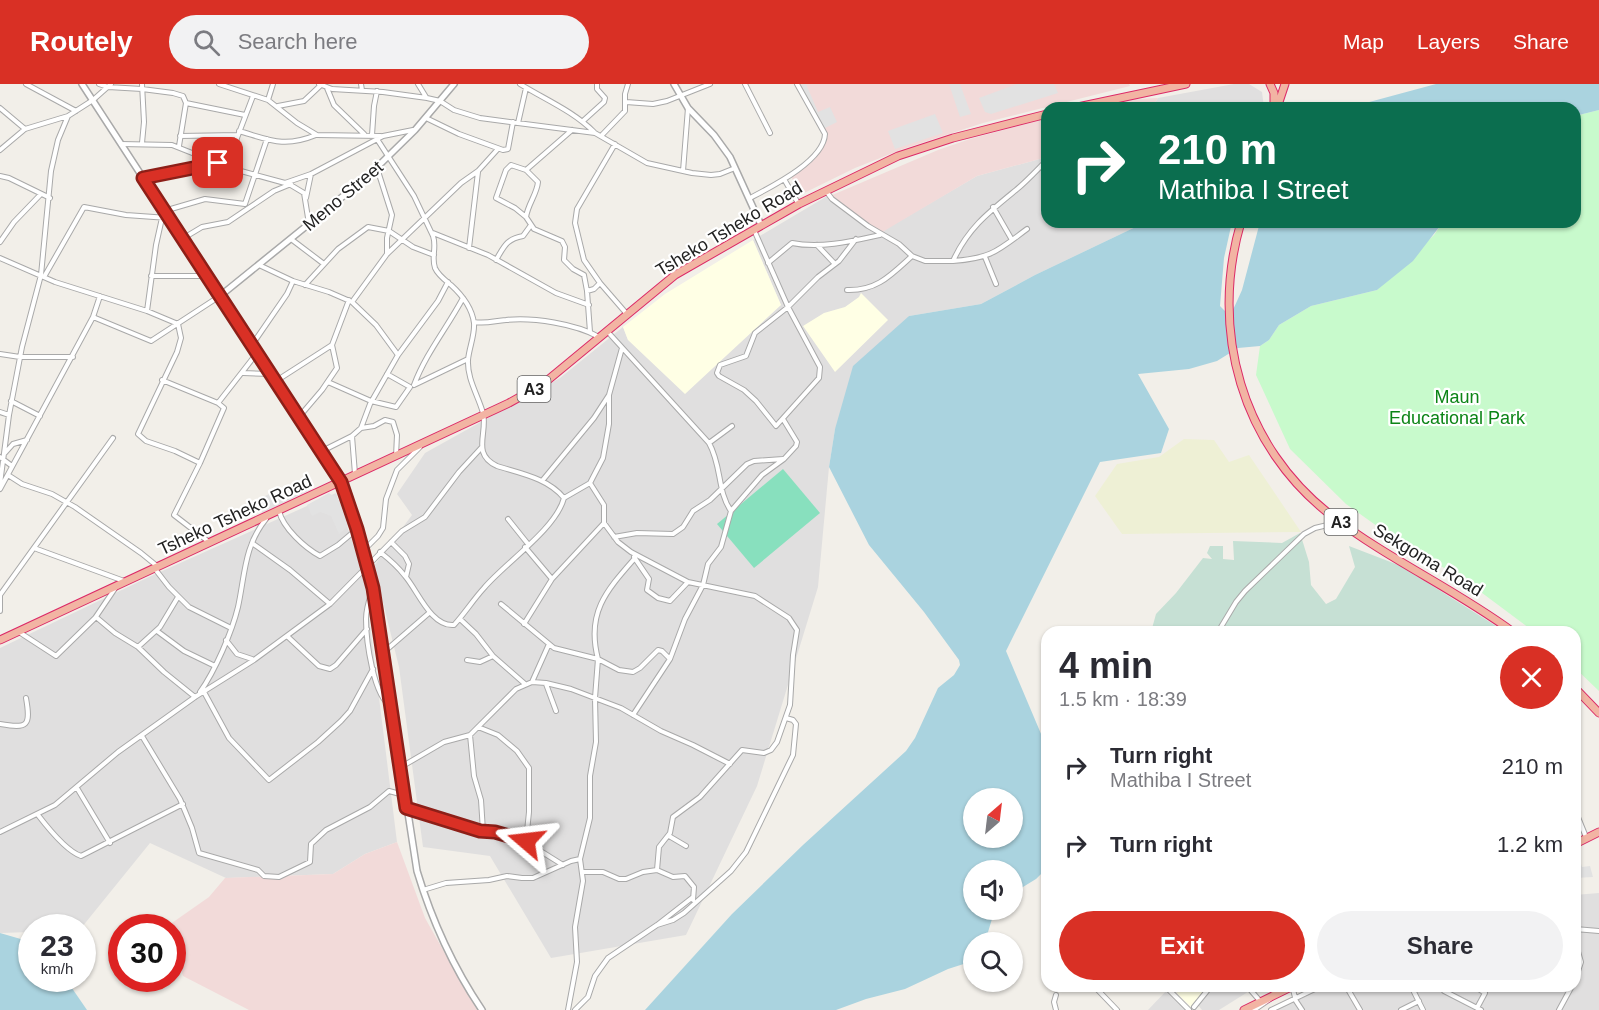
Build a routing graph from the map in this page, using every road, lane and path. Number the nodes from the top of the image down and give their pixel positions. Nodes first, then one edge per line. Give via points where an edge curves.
1 (26, 84) edge
2 (82, 84) edge
3 (99, 84) edge
4 (219, 84) edge
5 (273, 84) edge
6 (321, 84) edge
7 (361, 84) edge
8 (384, 84) edge
9 (418, 84) edge
10 (454, 84) edge
11 (520, 84) edge
12 (597, 84) edge
13 (628, 84) edge
14 (674, 84) edge
15 (710, 84) edge
16 (745, 84) edge
17 (797, 84) edge
18 (1186, 84) edge
19 (1270, 84) edge
20 (1285, 84) edge
21 (32, 85) edge
22 (110, 86) edge
23 (142, 86) edge
24 (327, 88) junction
25 (526, 88) junction
26 (362, 90) junction
27 (377, 91) junction
28 (383, 92) junction
29 (681, 95) junction
30 (253, 96) junction
31 (427, 98) junction
32 (93, 100) junction
33 (268, 100) junction
34 (440, 101) junction
35 (626, 102) junction
36 (1101, 102) edge
37 (1275, 102) edge
38 (1278, 102) edge
39 (186, 103) junction
40 (277, 106) junction
41 (0, 108) edge
42 (688, 108) junction
43 (76, 111) junction
44 (245, 115) junction
45 (1041, 115) edge
46 (68, 116) junction
47 (426, 117) junction
48 (582, 121) junction
49 (515, 123) junction
50 (25, 129) junction
51 (415, 130) junction
52 (572, 130) junction
53 (238, 133) junction
54 (770, 133) dead end
55 (595, 134) junction
56 (317, 135) junction
57 (364, 135) junction
58 (372, 135) junction
59 (180, 136) junction
60 (383, 136) junction
61 (602, 136) junction
62 (267, 139) junction
63 (377, 139) junction
64 (142, 143) junction
65 (121, 144) junction
66 (615, 144) junction
67 (179, 146) junction
68 (0, 150) edge
69 (497, 150) junction
70 (388, 158) junction
71 (218, 163) junction
72 (1041, 166) edge
73 (230, 168) junction
74 (377, 168) junction
75 (735, 168) junction
76 (526, 170) junction
77 (478, 171) junction
78 (683, 171) junction
79 (311, 174) junction
80 (254, 175) junction
81 (0, 176) edge
82 (143, 178) junction
83 (784, 180) junction
84 (285, 183) junction
85 (291, 184) junction
86 (825, 190) junction
87 (41, 194) junction
88 (50, 198) junction
89 (750, 198) junction
90 (306, 199) junction
91 (799, 204) junction
92 (993, 207) junction
93 (164, 211) junction
94 (526, 217) junction
95 (166, 218) junction
96 (425, 218) junction
97 (309, 224) junction
98 (531, 225) junction
99 (761, 225) junction
100 (753, 228) junction
101 (1239, 228) edge
102 (1027, 229) dead end
103 (388, 231) junction
104 (432, 233) junction
105 (881, 235) junction
106 (182, 239) junction
107 (291, 239) junction
108 (856, 239) junction
109 (402, 240) junction
110 (1012, 240) junction
111 (0, 242) edge
112 (817, 244) junction
113 (469, 248) junction
114 (387, 254) junction
115 (434, 255) junction
116 (912, 256) junction
117 (985, 257) junction
118 (0, 258) edge
119 (496, 260) junction
120 (953, 261) junction
121 (768, 263) junction
122 (324, 264) junction
123 (835, 264) junction
124 (259, 265) junction
125 (43, 276) junction
126 (151, 276) junction
127 (207, 276) junction
128 (293, 281) junction
129 (448, 282) junction
130 (600, 283) junction
131 (996, 284) dead end
132 (305, 285) junction
133 (847, 290) dead end
134 (587, 291) junction
135 (100, 296) junction
136 (220, 296) junction
137 (463, 298) junction
138 (350, 301) junction
139 (589, 306) junction
140 (788, 307) junction
141 (147, 311) junction
142 (626, 313) junction
143 (93, 317) junction
144 (474, 322) junction
145 (178, 324) junction
146 (607, 331) junction
147 (590, 332) junction
148 (600, 337) junction
149 (252, 345) junction
150 (332, 345) junction
151 (622, 347) junction
152 (257, 352) junction
153 (0, 354) edge
154 (398, 355) junction
155 (20, 357) junction
156 (73, 357) junction
157 (468, 359) junction
158 (242, 373) junction
159 (272, 374) junction
160 (387, 374) junction
161 (162, 380) junction
162 (276, 381) junction
163 (328, 382) junction
164 (412, 386) junction
165 (609, 395) junction
166 (11, 401) junction
167 (371, 401) junction
168 (218, 403) junction
169 (0, 412) edge
170 (9, 415) junction
171 (484, 415) junction
172 (40, 416) junction
173 (299, 417) junction
174 (783, 419) junction
175 (732, 426) dead end
176 (361, 428) junction
177 (352, 436) junction
178 (113, 438) dead end
179 (27, 440) junction
180 (424, 443) junction
181 (709, 443) junction
182 (482, 447) junction
183 (322, 451) junction
184 (396, 456) junction
185 (2, 457) edge
186 (784, 459) junction
187 (200, 463) junction
188 (12, 466) junction
189 (8, 474) junction
190 (355, 476) junction
191 (542, 481) junction
192 (341, 482) junction
193 (590, 483) junction
194 (0, 484) edge
195 (722, 487) junction
196 (0, 489) edge
197 (564, 498) junction
198 (67, 502) junction
199 (279, 511) junction
200 (731, 511) junction
201 (268, 516) junction
202 (508, 519) dead end
203 (1340, 522) junction
204 (604, 523) junction
205 (357, 529) junction
206 (614, 537) junction
207 (391, 542) junction
208 (210, 543) junction
209 (252, 543) junction
210 (526, 546) junction
211 (34, 548) junction
212 (364, 550) junction
213 (380, 552) junction
214 (634, 555) junction
215 (368, 567) junction
216 (156, 568) junction
217 (406, 577) junction
218 (552, 579) junction
219 (126, 582) junction
220 (688, 582) junction
221 (703, 585) junction
222 (116, 586) junction
223 (373, 588) junction
224 (0, 595) edge
225 (178, 597) junction
226 (330, 604) junction
227 (501, 604) dead end
228 (0, 611) edge
229 (429, 612) junction
230 (96, 617) junction
231 (460, 619) junction
232 (524, 624) junction
233 (1222, 626) edge
234 (1504, 626) edge
235 (231, 628) junction
236 (367, 628) junction
237 (19, 631) junction
238 (157, 631) junction
239 (287, 636) junction
240 (226, 639) junction
241 (0, 640) edge
242 (549, 644) junction
243 (138, 647) junction
244 (384, 652) junction
245 (493, 656) junction
246 (670, 658) junction
247 (598, 659) junction
248 (254, 660) junction
249 (467, 660) dead end
250 (215, 666) junction
251 (373, 669) junction
252 (532, 682) junction
253 (546, 683) junction
254 (525, 684) junction
255 (204, 692) junction
256 (1581, 694) edge
257 (196, 697) junction
258 (26, 698) dead end
259 (595, 698) junction
260 (392, 707) junction
261 (556, 711) dead end
262 (1599, 713) edge
263 (633, 714) junction
264 (786, 718) junction
265 (0, 724) edge
266 (478, 727) junction
267 (470, 735) junction
268 (142, 736) junction
269 (730, 764) junction
270 (401, 768) junction
271 (77, 788) junction
272 (404, 795) junction
273 (183, 804) junction
274 (406, 808) junction
275 (38, 815) junction
276 (1581, 824) edge
277 (483, 831) junction
278 (0, 832) edge
279 (1599, 832) edge
280 (669, 836) junction
281 (1587, 838) junction
282 (526, 841) junction
283 (1581, 841) edge
284 (110, 843) junction
285 (686, 846) dead end
286 (580, 859) junction
287 (563, 865) junction
288 (657, 870) junction
289 (583, 872) junction
290 (423, 890) junction
291 (693, 897) junction
292 (692, 904) junction
293 (657, 925) junction
294 (1581, 930) edge
295 (1599, 931) edge
296 (1100, 992) edge
297 (1171, 992) edge
298 (1206, 992) edge
299 (1252, 992) edge
300 (1280, 992) edge
301 (1294, 992) edge
302 (1307, 992) edge
303 (1350, 992) edge
304 (1414, 992) edge
305 (1446, 992) edge
306 (1483, 992) edge
307 (1569, 992) edge
308 (1056, 995) dead end
309 (1273, 995) junction
310 (1295, 997) junction
311 (1419, 1001) junction
312 (1260, 1002) junction
313 (1194, 1007) edge
314 (1275, 1009) edge
315 (1479, 1009) edge
316 (482, 1010) edge
317 (568, 1010) edge
318 (575, 1010) edge
319 (1056, 1010) edge
320 (1117, 1010) edge
321 (1189, 1010) edge
322 (1244, 1010) edge
323 (1254, 1010) edge
324 (1302, 1010) edge
325 (1360, 1010) edge
326 (1401, 1010) edge
327 (1423, 1010) edge
328 (1559, 1010) edge

1 - 21 street
2 - 32 street
3 - 22 street
4 - 30 street
5 - 33 street
6 - 24 street
6 - 40 street via 304,101
7 - 26 street
8 - 28 street
9 - 31 street
10 - 34 street, Meno Street
11 - 25 street
12 - 48 street via 604,102
13 - 35 street
14 - 29 street
15 - 29 street
16 - 54 street
17 - 83 street via 825,137 811,159
18 - 36 highway
19 - 37 highway
20 - 38 highway
21 - 43 street
22 - 23 street
22 - 32 street
23 - 39 street via 180,94
23 - 64 street
24 - 26 street
24 - 57 street via 334,105
25 - 48 street
25 - 49 street
26 - 27 street
27 - 28 street
27 - 58 street
28 - 31 street
29 - 35 street via 653,104
29 - 42 street
30 - 33 street
30 - 44 street
31 - 34 street
32 - 43 street
32 - 65 street
33 - 40 street
34 - 47 street, Meno Street
34 - 49 street via 471,116
35 - 61 street via 626,111
39 - 44 street
39 - 59 street
40 - 56 street
41 - 50 street
42 - 75 street via 722,144
42 - 78 street
43 - 46 street
44 - 53 street
45 - 86 highway, Tsheko Tsheko Road / A3 via 898,156
46 - 50 street
46 - 88 street via 53,161
47 - 51 street, Meno Street
47 - 69 street
48 - 55 street
49 - 52 street
49 - 69 street via 508,149
50 - 68 street
51 - 60 street
51 - 70 street, Meno Street
52 - 55 street
52 - 76 street
53 - 59 street
53 - 62 street
53 - 73 street
55 - 61 street
56 - 57 street
56 - 62 street via 293,143
57 - 58 street
58 - 60 street
59 - 67 street
60 - 63 street
61 - 66 street
62 - 80 street
63 - 70 street
63 - 79 street
64 - 65 street
64 - 67 street
65 - 82 street
66 - 78 street via 647,163
66 - 130 street via 575,214 584,260
67 - 71 street
69 - 77 street
70 - 74 street, Meno Street
70 - 96 street
71 - 73 street
71 - 82 street
72 - 92 street
73 - 80 street
74 - 97 street, Meno Street
74 - 103 street via 392,215
75 - 78 street via 711,175
75 - 89 street
76 - 94 street via 538,183
76 - 94 street via 508,167 495,196
77 - 96 street
77 - 113 street
79 - 84 street
79 - 90 street
80 - 84 street
80 - 93 street via 243,204 205,199
81 - 87 street
82 - 93 street
83 - 89 street
83 - 91 street
84 - 85 street
85 - 90 street via 301,189
85 - 106 street via 228,222 202,227
86 - 91 highway, Tsheko Tsheko Road / A3
86 - 105 street
87 - 88 street
87 - 111 street
88 - 125 street
89 - 99 street
90 - 97 street
91 - 99 highway, Tsheko Tsheko Road / A3
92 - 110 street
92 - 120 street via 970,232
93 - 95 street
94 - 98 street
95 - 106 street
95 - 125 street via 84,207
95 - 126 street
96 - 104 street
96 - 109 street
97 - 107 street, Meno Street
98 - 119 street via 523,236 506,243
98 - 134 street via 562,241 564,260 584,275
99 - 100 highway, Tsheko Tsheko Road / A3
100 - 121 street
100 - 142 highway, Tsheko Tsheko Road / A3 via 675,275
101 - 203 highway, Sekgoma Road / A3 via 1228,309 1245,397 1264,440 1292,478
102 - 110 street
103 - 109 street
103 - 114 street
103 - 122 street via 368,228
104 - 113 street
104 - 115 street
105 - 108 street
105 - 116 street
106 - 127 street
107 - 122 street
107 - 124 street, Meno Street
108 - 112 street
108 - 123 street
109 - 114 street
109 - 115 street
110 - 117 street
112 - 121 street via 792,243
112 - 123 street
113 - 119 street
114 - 138 street
115 - 129 street via 438,273
116 - 120 street via 925,261
116 - 133 street via 874,286 863,291
117 - 120 street
117 - 131 street
118 - 125 street
119 - 139 street via 556,294
121 - 140 street
122 - 132 street
123 - 140 street
124 - 128 street
124 - 136 street, Meno Street
125 - 135 street
125 - 155 street
126 - 127 street
126 - 141 street
127 - 136 street
128 - 132 street
128 - 149 street
129 - 137 street
129 - 154 street
130 - 134 street
130 - 142 street
132 - 138 street
134 - 139 street
135 - 141 street
135 - 143 street
136 - 145 street
136 - 149 street
137 - 144 street
137 - 164 street
138 - 150 street
138 - 154 street via 376,325
139 - 147 street
140 - 174 street via 820,370 819,378
140 - 174 street via 755,333 745,358 720,365 717,371 756,401 775,425
141 - 145 street
142 - 146 highway, Tsheko Tsheko Road / A3
143 - 145 street via 151,341
143 - 156 street
144 - 147 street via 547,322
144 - 157 street
145 - 161 street via 180,344
146 - 148 highway, Tsheko Tsheko Road / A3
146 - 151 street
147 - 148 street
148 - 171 highway, Tsheko Tsheko Road / A3 via 543,384
149 - 152 street
150 - 162 street
150 - 163 street via 337,366
151 - 165 street
151 - 181 street
152 - 158 street
152 - 159 street
153 - 155 street
154 - 160 street
155 - 156 street
155 - 166 street
156 - 172 street
157 - 164 street
157 - 171 street via 472,384
158 - 159 street
158 - 168 street
159 - 162 street
160 - 164 street
160 - 167 street
161 - 168 street
161 - 187 street via 138,434
162 - 173 street
163 - 167 street
163 - 173 street
164 - 167 street via 396,407
165 - 191 street
165 - 193 street via 607,443
166 - 170 street
166 - 172 street
167 - 176 street
168 - 187 street via 225,410
169 - 170 street
170 - 185 street
171 - 180 highway, Tsheko Tsheko Road / A3
171 - 182 street
172 - 179 street
173 - 183 street
174 - 186 street via 796,442
175 - 181 street
176 - 177 street
176 - 184 street via 385,420 393,422
177 - 183 street
177 - 190 street
178 - 198 street
179 - 185 street via 13,444
179 - 188 street
180 - 184 highway, Tsheko Tsheko Road / A3
180 - 212 street via 397,470 386,499 382,528
181 - 195 street
182 - 191 street via 489,462
182 - 207 street via 425,517
183 - 192 street
184 - 190 highway, Tsheko Tsheko Road / A3
185 - 188 street
185 - 194 street
186 - 195 street via 750,461
186 - 200 street via 762,476
187 - 208 street via 174,515
188 - 189 street
189 - 196 street
189 - 198 street via 31,489
190 - 192 highway, Tsheko Tsheko Road / A3
191 - 197 street
192 - 199 highway, Tsheko Tsheko Road / A3
192 - 205 street
193 - 197 street
193 - 204 street via 604,505
195 - 200 street via 722,497
195 - 206 street via 673,534
197 - 210 street via 555,517
198 - 211 street
198 - 216 street via 141,553
199 - 201 highway, Tsheko Tsheko Road / A3
199 - 205 street via 291,533 320,556
200 - 221 street via 721,547 708,564
201 - 208 highway, Tsheko Tsheko Road / A3
201 - 209 street
202 - 210 street
203 - 233 street via 1304,534 1245,591
203 - 234 highway, Sekgoma Road / A3
204 - 206 street
204 - 218 street
205 - 212 street
206 - 214 street
207 - 213 street
207 - 217 street via 410,564
208 - 216 highway, Tsheko Tsheko Road / A3
209 - 226 street
209 - 235 street
210 - 218 street
210 - 231 street via 483,588
211 - 219 street
211 - 224 street
212 - 215 street
213 - 215 street
213 - 217 street
214 - 220 street
214 - 220 street via 649,579 647,590 658,598 670,602
214 - 247 street via 607,591 596,617 593,632
215 - 223 street
215 - 226 street
216 - 219 highway, Tsheko Tsheko Road / A3
216 - 225 street
217 - 229 street
218 - 232 street
219 - 222 highway, Tsheko Tsheko Road / A3
220 - 221 street
221 - 246 street
221 - 264 street via 755,596 793,622 798,635
222 - 230 street
222 - 237 highway, Tsheko Tsheko Road / A3
223 - 236 street
223 - 244 street
224 - 228 street
225 - 235 street via 195,611
225 - 238 street
226 - 239 street
227 - 232 street
229 - 231 street via 450,625
229 - 244 street
230 - 237 street via 55,656
230 - 243 street
231 - 245 street
232 - 242 street
235 - 240 street
236 - 239 street via 330,669 319,666
236 - 251 street
237 - 241 highway, Tsheko Tsheko Road / A3
238 - 243 street
238 - 250 street via 184,651
239 - 248 street
240 - 248 street via 237,654
240 - 250 street
242 - 247 street via 558,650
242 - 252 street
243 - 257 street
244 - 260 street
245 - 249 street via 480,662
245 - 254 street
246 - 247 street via 658,650 640,668 628,672
246 - 263 street
247 - 259 street
248 - 255 street
250 - 257 street
251 - 255 street via 346,716 269,780 229,738
251 - 260 street via 382,696
252 - 253 street
252 - 254 street
253 - 259 street
253 - 261 street
254 - 266 street
255 - 257 street
256 - 262 highway
257 - 268 street
258 - 265 street via 27,724
259 - 263 street
259 - 286 street via 590,818
260 - 270 street
263 - 269 street
264 - 269 street via 771,750 742,750
264 - 292 street via 796,724 793,754 759,829 739,862
266 - 267 street
266 - 282 street via 498,735 529,768
267 - 270 street via 444,742
267 - 277 street
268 - 271 street
268 - 273 street
269 - 280 street via 693,803 675,814
270 - 272 street
271 - 275 street
271 - 284 street
272 - 273 street via 388,791 370,807 326,830 311,844 310,862 279,877 264,876 258,870 200,854
272 - 274 street
273 - 284 street
274 - 277 street
274 - 290 street
275 - 278 street
275 - 284 street via 79,856
276 - 281 street
277 - 282 street
279 - 281 highway
280 - 285 street
280 - 288 street via 659,847
281 - 283 highway
282 - 287 street
286 - 287 street
286 - 289 street
287 - 290 street via 527,879 507,876 446,883
288 - 289 street via 626,879 603,872
288 - 291 street via 673,877 687,877 694,887
289 - 317 street via 575,927 577,962
290 - 316 street via 444,944
291 - 292 street
291 - 293 street
292 - 293 street via 679,916
293 - 318 street via 608,958 595,976 588,997
294 - 295 street
296 - 320 street
297 - 321 street
298 - 313 street
299 - 312 street
300 - 309 highway
301 - 310 street
302 - 310 street
303 - 325 street
304 - 311 street
305 - 315 street
306 - 315 street
307 - 328 street
308 - 319 street
309 - 312 highway
309 - 323 street
310 - 314 street
310 - 324 street
311 - 326 street
311 - 327 street
312 - 322 highway

